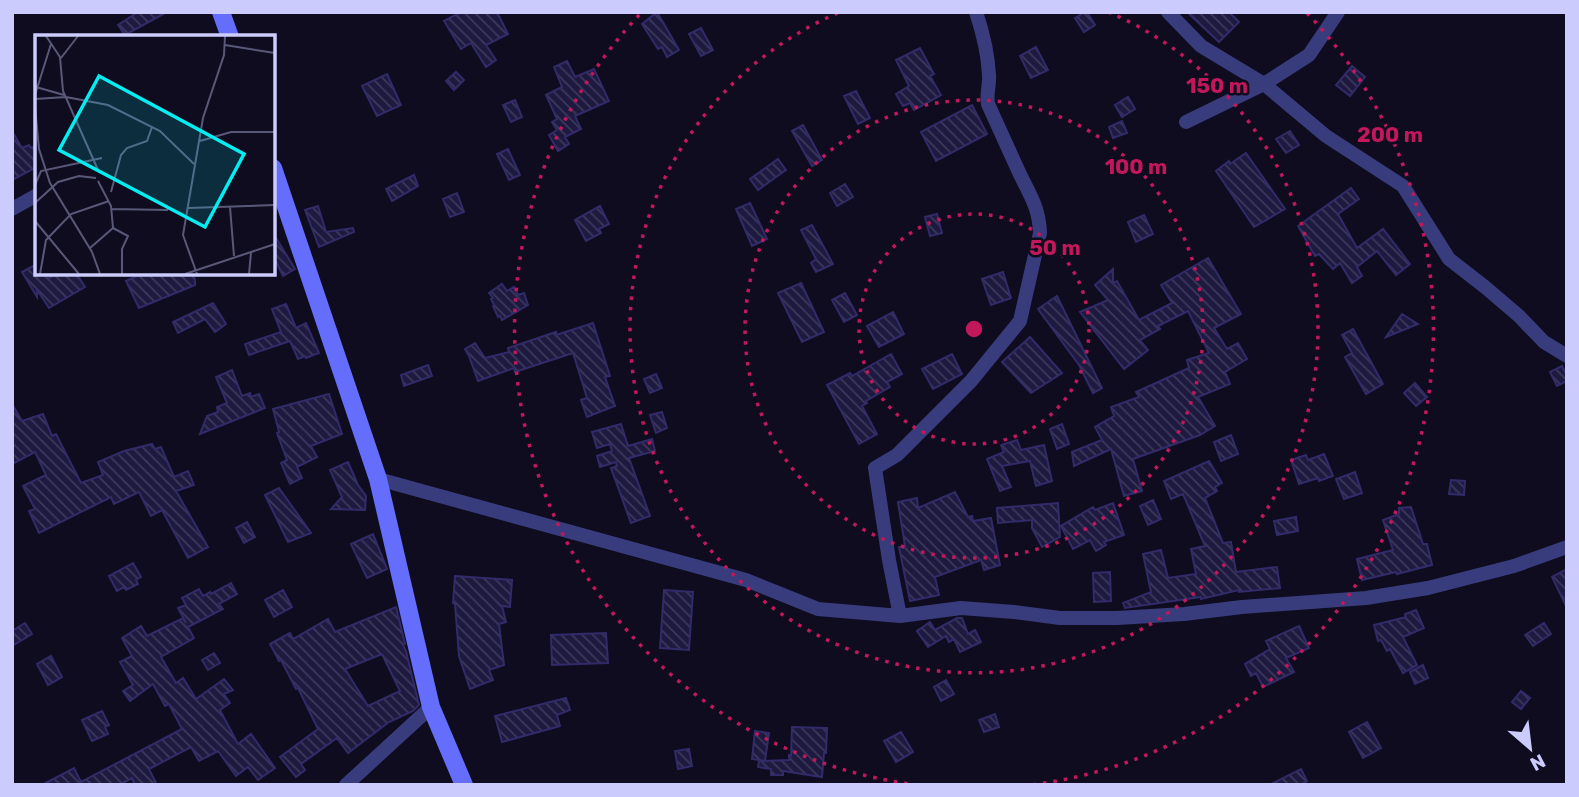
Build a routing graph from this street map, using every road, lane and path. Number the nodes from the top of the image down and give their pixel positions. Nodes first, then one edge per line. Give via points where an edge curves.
1 (221, 12) edge
2 (976, 12) edge
3 (1168, 12) edge
4 (1338, 12) edge
5 (229, 35) edge
6 (1264, 84) junction
7 (1186, 122) dead end
8 (275, 174) edge
9 (35, 196) edge
10 (12, 209) edge
11 (1567, 356) edge
12 (379, 480) junction
13 (1567, 547) edge
14 (900, 616) junction
15 (431, 707) junction
16 (346, 785) edge
17 (464, 785) edge

1 - 5 main road
2 - 14 street via 990,78 988,104 1037,206 1040,233 1020,321 897,455 875,468
3 - 6 street via 1201,46
4 - 6 street via 1309,55
6 - 7 street
6 - 11 street via 1326,136 1403,186 1449,259 1544,342
8 - 12 main road
9 - 10 street
12 - 14 street via 746,580 818,609
12 - 15 main road
13 - 14 street via 1428,588 1366,597 1117,618 1060,618 961,608
15 - 16 street
15 - 17 main road

